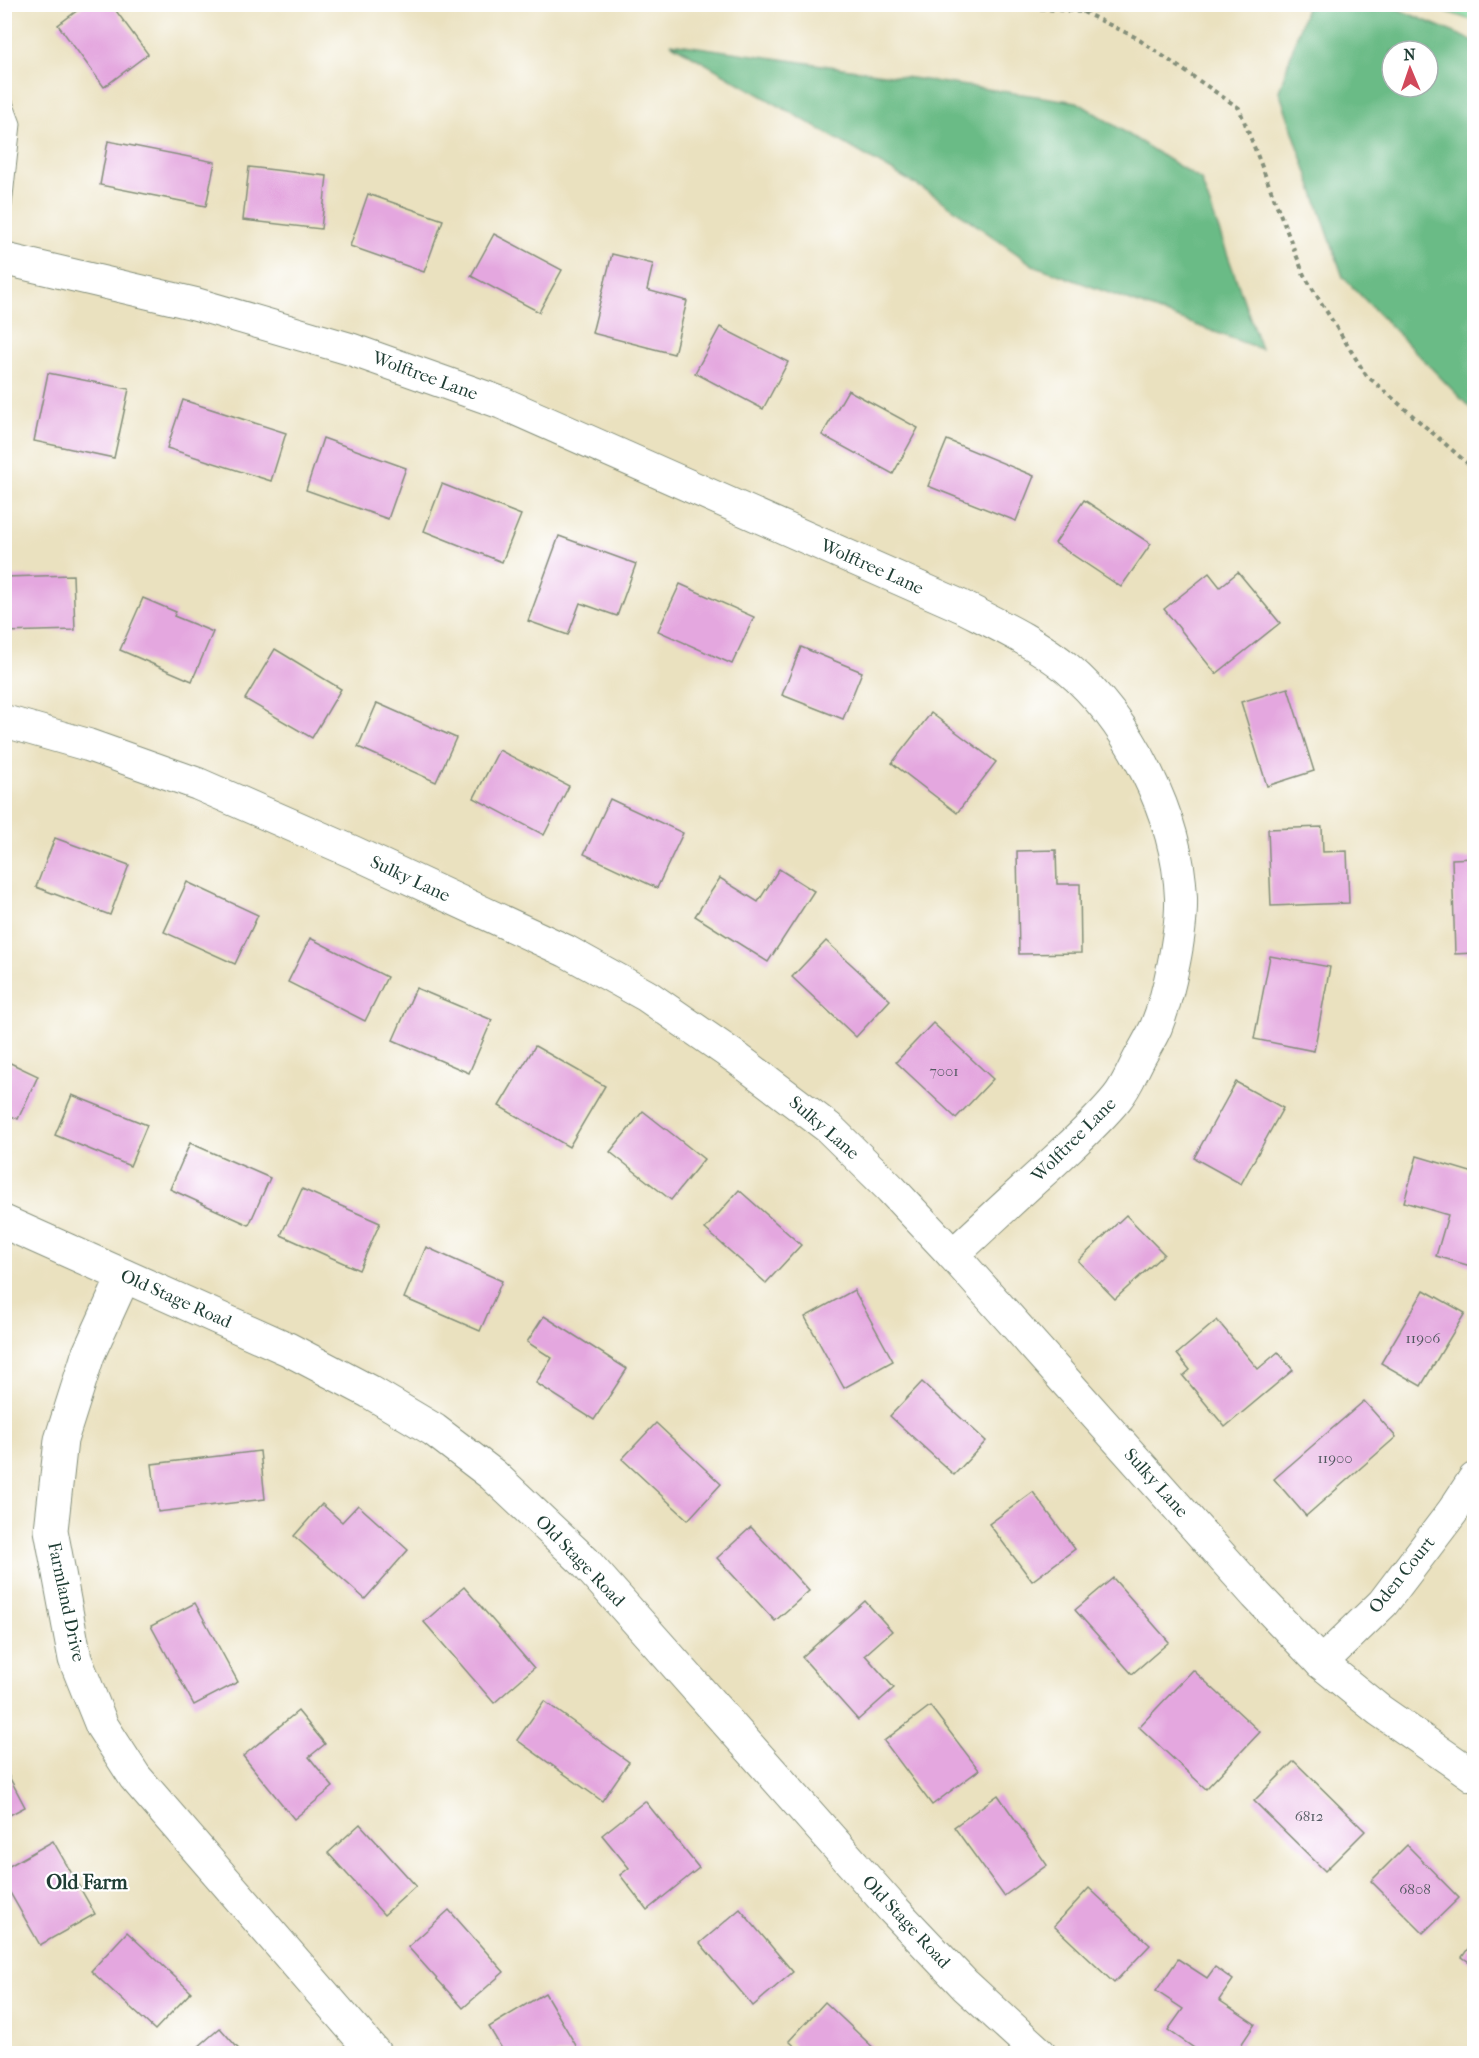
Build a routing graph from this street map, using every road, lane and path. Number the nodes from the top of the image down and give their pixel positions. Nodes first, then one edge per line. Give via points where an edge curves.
1 (896, 4) edge
2 (1147, 4) edge
3 (1083, 12) junction
4 (4, 100) edge
5 (4, 205) edge
6 (4, 259) edge
7 (1474, 469) edge
8 (4, 721) edge
9 (4, 1222) edge
10 (953, 1255) junction
11 (124, 1276) junction
12 (1474, 1479) edge
13 (1321, 1663) junction
14 (1474, 1776) edge
15 (375, 2054) edge
16 (1040, 2054) edge

1 - 3 path
2 - 3 path
3 - 7 path via 1135,37 1239,108 1304,275 1366,375
4 - 5 lane via 13,124
6 - 10 street, Wolftree Lane via 207,307 350,350 502,403 1009,630 1067,669 1107,710 1153,786 1176,860 1181,899 1169,984 1156,1027 1118,1097
8 - 10 street, Sulky Lane via 88,745 198,784 566,951 647,996 829,1128
9 - 11 street, Old Stage Road
10 - 13 street, Sulky Lane
11 - 15 street, Farmland Drive via 88,1355 61,1440 51,1530 75,1659 102,1725 135,1777
11 - 16 street, Old Stage Road via 288,1349 370,1392 434,1430 493,1475 585,1562 892,1908 965,1985
12 - 13 street, Oden Court via 1383,1603
13 - 14 street, Sulky Lane via 1379,1710

